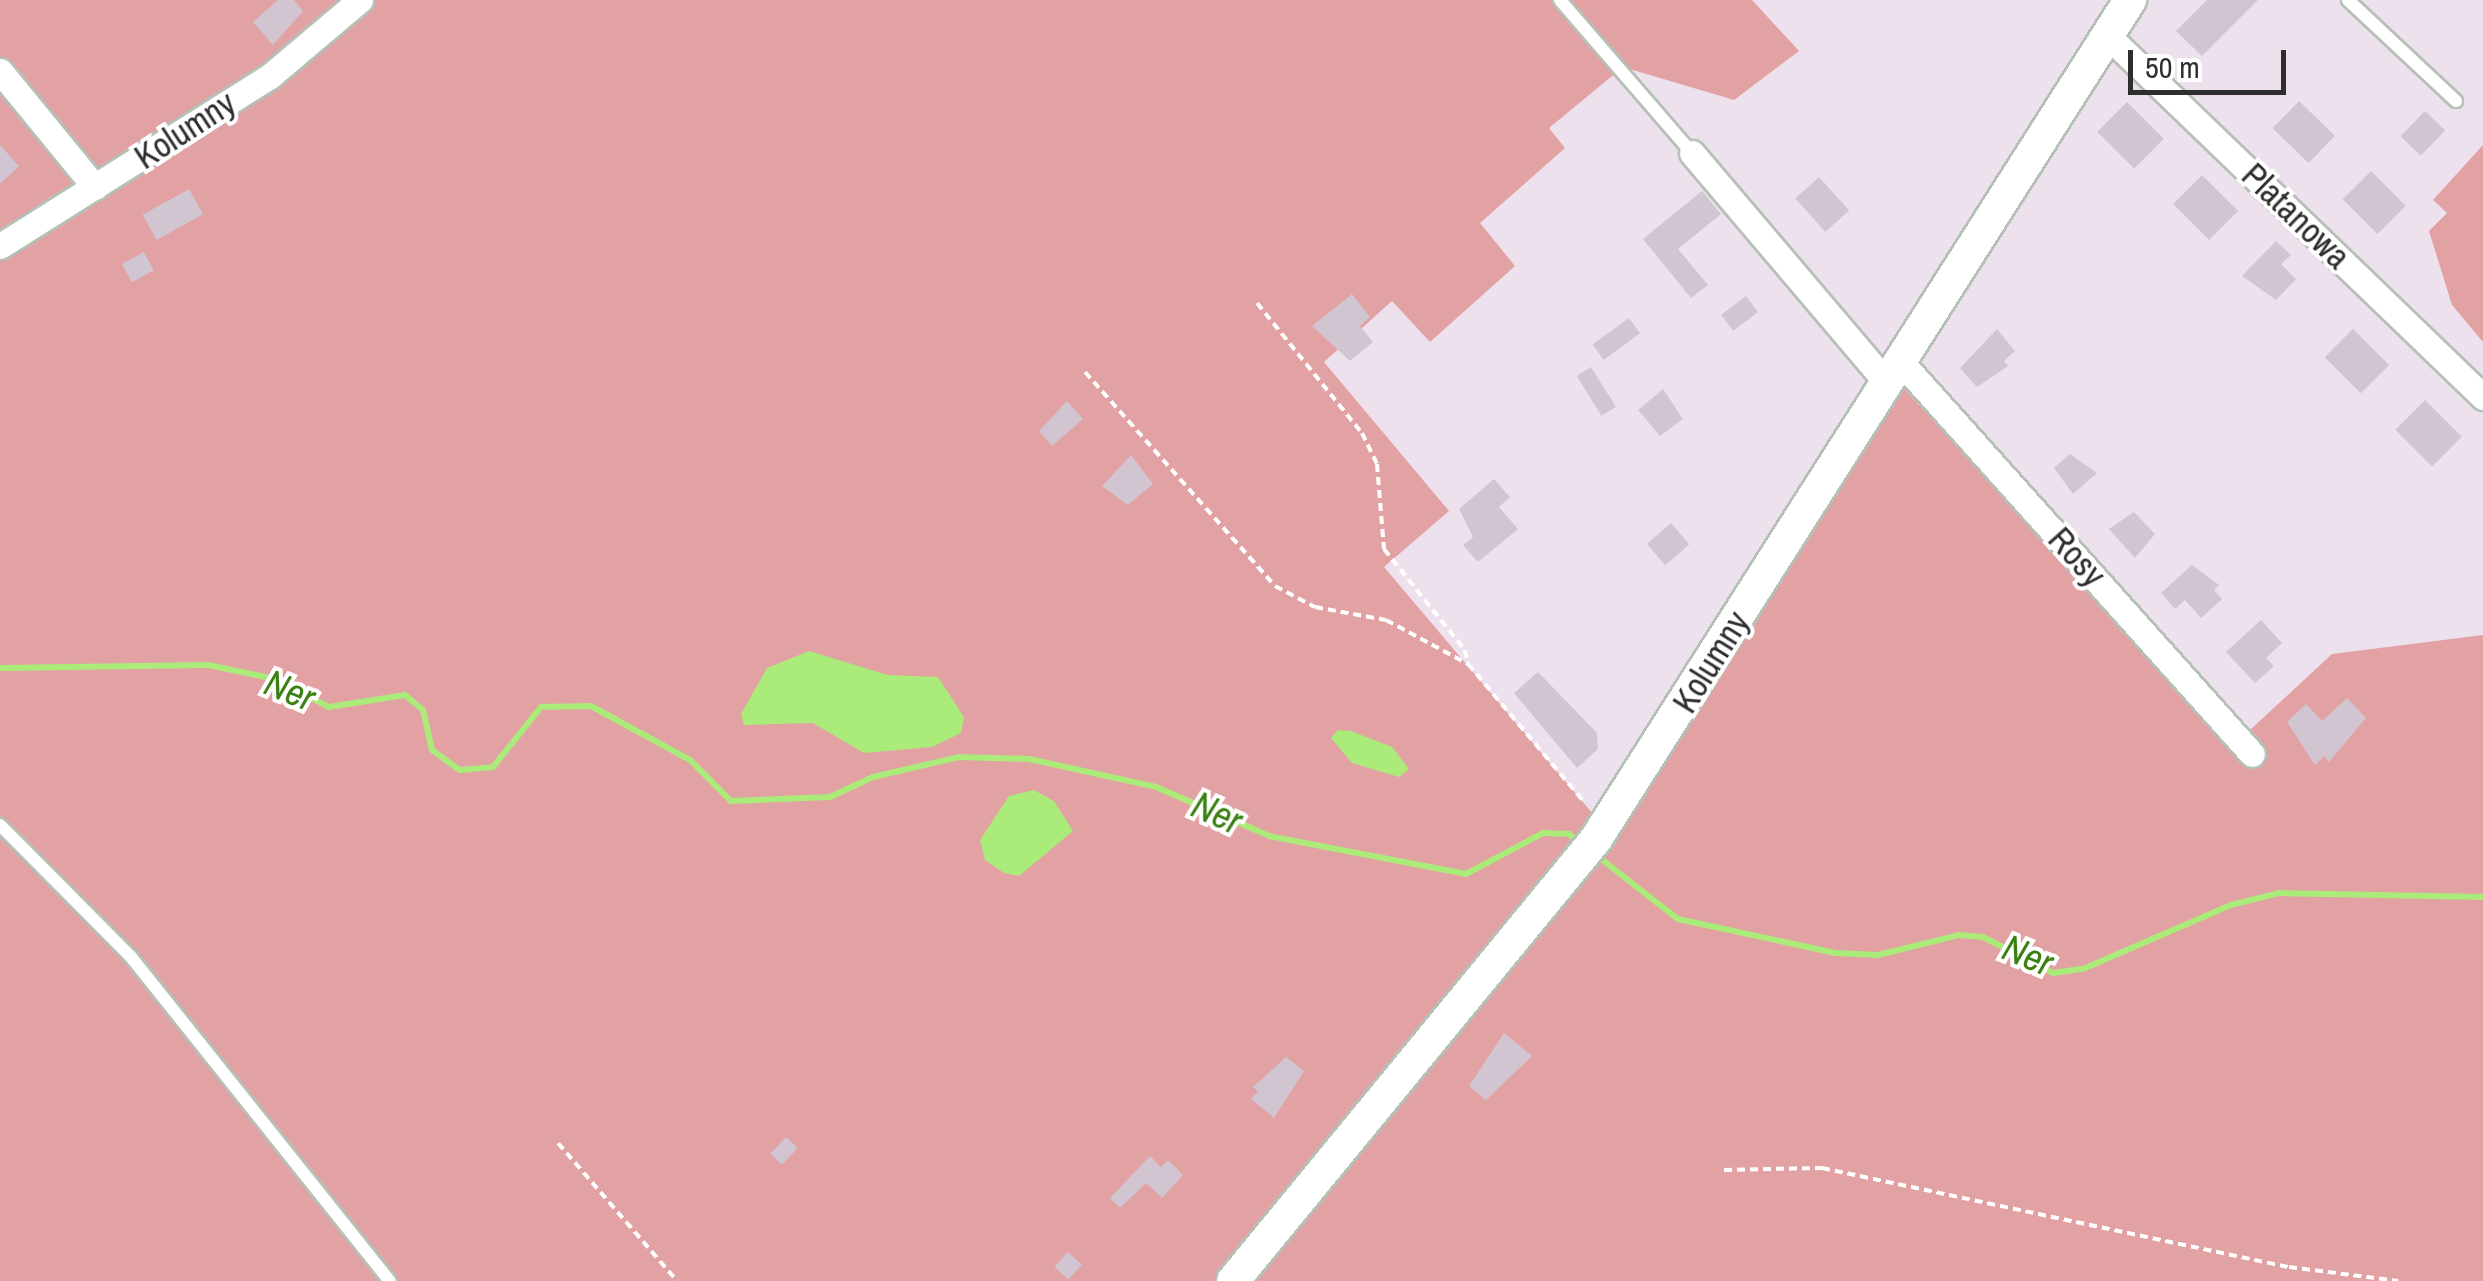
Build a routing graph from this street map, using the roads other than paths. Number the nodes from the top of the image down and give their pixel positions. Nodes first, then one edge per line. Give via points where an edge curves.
1 (360, 0) edge
2 (1560, 0) edge
3 (2130, 0) edge
4 (2348, 0) edge
5 (2108, 36) junction
6 (0, 71) edge
7 (2456, 101) dead end
8 (1692, 153) joint
9 (95, 187) junction
10 (0, 246) edge
11 (1894, 373) junction
12 (2483, 397) edge
13 (2252, 754) dead end
14 (0, 825) edge
15 (390, 1281) edge
16 (1234, 1281) edge

1 - 9 street, Kolumny via 270,76
2 - 8 lane
3 - 5 street, Kolumny
4 - 7 lane
5 - 11 street, Kolumny
5 - 12 street, Platanowa
6 - 9 street
8 - 11 street, Rosy
9 - 10 street, Kolumny
11 - 13 street, Rosy
11 - 16 street, Kolumny via 1593,843
14 - 15 lane via 131,957

